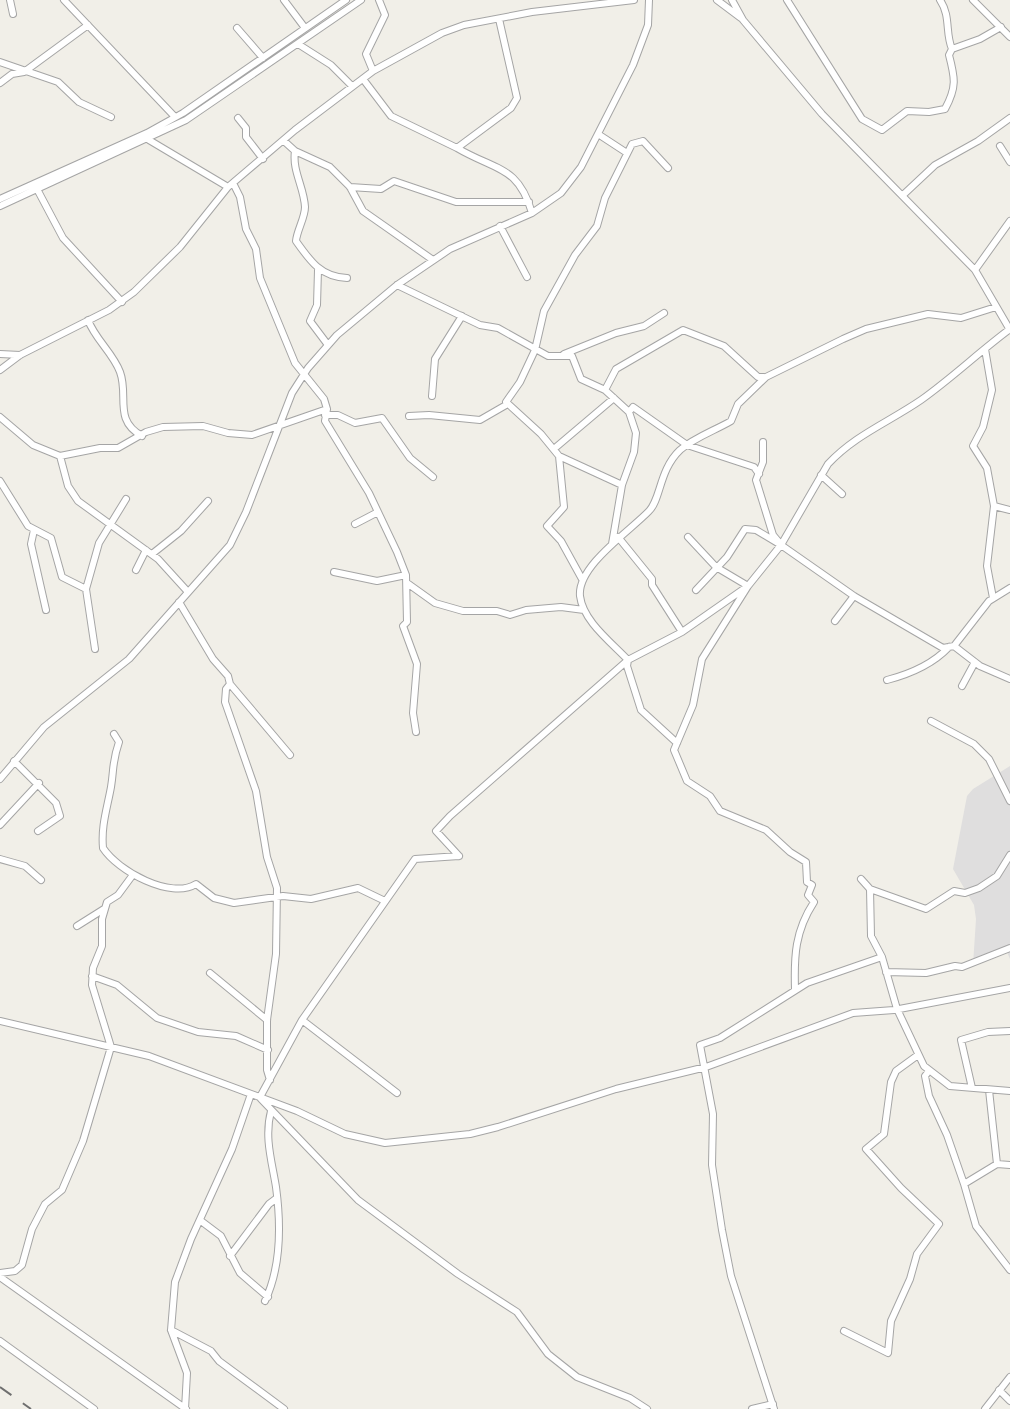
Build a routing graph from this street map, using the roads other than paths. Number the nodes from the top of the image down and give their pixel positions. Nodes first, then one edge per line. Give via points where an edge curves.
1 (10, 0) edge
2 (64, 0) edge
3 (284, 0) edge
4 (346, 0) edge
5 (361, 0) edge
6 (379, 0) edge
7 (634, 0) edge
8 (649, 0) edge
9 (717, 0) edge
10 (732, 0) edge
11 (787, 0) edge
12 (940, 0) edge
13 (973, 0) edge
14 (13, 14) dead end
15 (499, 19) junction
16 (743, 20) junction
17 (88, 25) junction
18 (1000, 27) junction
19 (237, 28) dead end
20 (305, 28) junction
21 (1010, 37) edge
22 (298, 44) junction
23 (952, 48) junction
24 (263, 58) junction
25 (0, 62) edge
26 (373, 71) junction
27 (24, 72) junction
28 (363, 79) junction
29 (0, 83) edge
30 (352, 86) junction
31 (111, 117) dead end
32 (175, 117) junction
33 (238, 118) dead end
34 (1010, 118) edge
35 (598, 134) junction
36 (149, 140) junction
37 (284, 141) junction
38 (1000, 146) dead end
39 (457, 148) junction
40 (295, 151) junction
41 (627, 153) junction
42 (263, 159) junction
43 (1010, 162) edge
44 (668, 168) dead end
45 (230, 185) junction
46 (350, 187) junction
47 (37, 189) junction
48 (903, 195) junction
49 (0, 199) edge
50 (529, 202) junction
51 (0, 206) edge
52 (532, 213) junction
53 (1010, 221) edge
54 (500, 226) junction
55 (433, 260) junction
56 (318, 270) junction
57 (975, 270) junction
58 (527, 277) dead end
59 (347, 278) dead end
60 (397, 285) junction
61 (122, 302) junction
62 (996, 307) junction
63 (664, 313) dead end
64 (462, 316) junction
65 (88, 320) junction
66 (1010, 330) edge
67 (328, 345) junction
68 (985, 349) junction
69 (535, 350) junction
70 (0, 354) edge
71 (20, 355) junction
72 (559, 356) junction
73 (0, 370) edge
74 (303, 376) junction
75 (766, 377) junction
76 (606, 390) junction
77 (432, 396) dead end
78 (614, 398) junction
79 (506, 405) junction
80 (326, 412) junction
81 (629, 412) junction
82 (409, 416) dead end
83 (0, 417) edge
84 (277, 428) junction
85 (142, 436) junction
86 (763, 442) dead end
87 (687, 445) junction
88 (555, 448) junction
89 (60, 456) junction
90 (559, 456) junction
91 (759, 474) junction
92 (821, 475) junction
93 (433, 477) dead end
94 (0, 481) edge
95 (622, 485) junction
96 (842, 494) dead end
97 (126, 499) dead end
98 (208, 501) dead end
99 (994, 506) junction
100 (1010, 510) edge
101 (378, 512) junction
102 (355, 524) dead end
103 (109, 525) junction
104 (34, 530) junction
105 (617, 536) junction
106 (688, 537) dead end
107 (781, 545) junction
108 (149, 552) junction
109 (716, 567) junction
110 (136, 570) dead end
111 (334, 572) dead end
112 (406, 579) junction
113 (582, 579) junction
114 (748, 586) junction
115 (1010, 588) edge
116 (86, 589) junction
117 (696, 590) dead end
118 (188, 592) junction
119 (854, 596) junction
120 (993, 598) junction
121 (178, 602) junction
122 (715, 609) junction
123 (46, 610) dead end
124 (584, 610) junction
125 (727, 618) junction
126 (835, 621) dead end
127 (682, 632) junction
128 (951, 646) junction
129 (95, 649) dead end
130 (628, 660) junction
131 (975, 662) junction
132 (887, 680) dead end
133 (1010, 680) edge
134 (230, 684) junction
135 (962, 686) dead end
136 (931, 721) dead end
137 (416, 732) dead end
138 (114, 734) dead end
139 (677, 743) junction
140 (290, 754) dead end
141 (14, 761) junction
142 (0, 779) edge
143 (39, 783) junction
144 (1010, 801) edge
145 (0, 825) edge
146 (38, 831) dead end
147 (1010, 855) edge
148 (0, 859) edge
149 (132, 876) junction
150 (861, 879) dead end
151 (41, 880) dead end
152 (870, 889) junction
153 (276, 897) junction
154 (385, 901) junction
155 (104, 909) junction
156 (77, 926) dead end
157 (1010, 948) edge
158 (882, 957) junction
159 (887, 972) junction
160 (210, 973) dead end
161 (92, 976) junction
162 (1010, 988) edge
163 (795, 989) junction
164 (897, 1009) junction
165 (267, 1020) junction
166 (302, 1020) junction
167 (0, 1021) edge
168 (1010, 1031) edge
169 (111, 1047) junction
170 (268, 1050) junction
171 (918, 1055) junction
172 (706, 1068) junction
173 (929, 1071) junction
174 (270, 1080) junction
175 (972, 1088) junction
176 (989, 1090) junction
177 (1010, 1091) edge
178 (397, 1093) dead end
179 (251, 1094) junction
180 (260, 1097) junction
181 (271, 1111) junction
182 (998, 1164) junction
183 (1010, 1165) edge
184 (964, 1184) junction
185 (277, 1198) junction
186 (201, 1220) junction
187 (230, 1255) junction
188 (1010, 1269) edge
189 (0, 1275) edge
190 (171, 1330) junction
191 (844, 1331) dead end
192 (0, 1341) edge
193 (1010, 1377) edge
194 (999, 1390) junction
195 (1010, 1401) edge
196 (774, 1406) edge
197 (94, 1409) edge
198 (185, 1409) edge
199 (284, 1409) edge
200 (647, 1409) edge
201 (752, 1409) edge
202 (985, 1409) edge

1 - 14 street
2 - 17 street
3 - 20 street
4 - 20 street
5 - 22 street
6 - 26 street via 385,15 366,54
7 - 15 street
8 - 35 street via 643,40
9 - 16 street
10 - 16 street
11 - 23 street via 862,118 876,129 887,127 906,111 945,108 957,81 949,55
12 - 23 street via 948,16
13 - 18 street
15 - 26 street via 442,33
15 - 39 street via 517,99
16 - 48 street via 822,114
17 - 27 street
17 - 32 street
18 - 21 street
18 - 23 street
19 - 24 street
20 - 24 street
22 - 30 street via 331,65
22 - 36 street via 210,106
24 - 32 street
25 - 27 street
26 - 28 street
27 - 29 street
27 - 31 street via 58,82 79,102
28 - 30 street
28 - 39 street via 391,116
30 - 37 street
32 - 49 street
33 - 42 street
34 - 48 street via 935,165
35 - 41 street
35 - 52 street via 561,193
36 - 45 street
36 - 47 street
37 - 40 street
37 - 42 street
38 - 43 street
39 - 50 street via 510,173
40 - 46 street via 321,161
40 - 56 street via 293,168 301,182 305,208 296,240
41 - 44 street via 634,141 643,141
41 - 69 street via 597,226 544,311
42 - 45 street
45 - 61 street via 180,247
45 - 74 street via 240,197 260,278
46 - 50 street via 381,189 394,181 456,202
46 - 55 street via 363,211
47 - 51 street
47 - 61 street via 63,238
48 - 57 street
50 - 52 street
52 - 54 street
53 - 57 street
54 - 55 street
54 - 58 street
55 - 60 street
56 - 59 street
56 - 67 street via 317,305 310,321
57 - 62 street
60 - 64 street
60 - 67 street
61 - 65 street
62 - 66 street
62 - 75 street via 961,318 928,314 866,329
63 - 72 street via 643,326
64 - 69 street via 498,328
64 - 77 street via 437,354
65 - 71 street
65 - 85 street via 121,376 126,421
66 - 68 street
67 - 74 street
68 - 92 street via 923,398 857,438
68 - 99 street via 992,390 973,446 987,468
69 - 72 street
69 - 79 street
70 - 71 street
71 - 73 street
72 - 76 street via 572,356 581,379
74 - 80 street via 324,399
74 - 84 street
75 - 76 street via 758,377 724,346 683,330 616,369
75 - 87 street via 738,404 731,421
76 - 78 street
78 - 81 street
78 - 88 street
79 - 82 street via 480,420
79 - 88 street
80 - 84 street
80 - 93 street via 355,424 382,418 410,458
80 - 101 street via 329,429
81 - 87 street via 634,407
81 - 95 street via 636,442
83 - 89 street via 33,445
84 - 85 street via 240,435 203,426 163,427
84 - 118 street via 239,530
85 - 89 street via 118,448
86 - 91 street
87 - 91 street via 754,467
87 - 105 street via 663,471 651,510
88 - 90 street
89 - 103 street via 74,497
90 - 95 street
90 - 113 street via 564,508 547,526
91 - 107 street via 757,486 773,535
92 - 96 street
92 - 107 street
94 - 104 street
95 - 105 street
97 - 103 street
98 - 108 street via 181,531
99 - 100 street
99 - 120 street via 987,566
101 - 102 street
101 - 112 street
103 - 108 street
103 - 116 street via 95,551
104 - 116 street via 51,538 62,577
104 - 123 street via 31,544
105 - 113 street
105 - 127 street via 652,579
106 - 109 street
107 - 109 street via 756,530 745,529
107 - 114 street
107 - 119 street
108 - 110 street
108 - 118 street
109 - 114 street
109 - 117 street
111 - 112 street via 377,581
112 - 124 street via 435,603 463,611 510,615 561,607
112 - 137 street via 404,626 417,664 412,713
113 - 124 street
114 - 122 street
114 - 125 street
115 - 120 street
116 - 129 street
118 - 121 street
119 - 126 street
119 - 128 street via 939,646
120 - 128 street
121 - 134 street
121 - 141 street via 129,659 44,727
122 - 125 street
122 - 127 street
124 - 130 street
125 - 139 street via 702,659 693,705
127 - 130 street
128 - 131 street
128 - 132 street via 909,673
130 - 139 street via 641,710
130 - 154 street via 436,831 459,856 415,859
131 - 133 street
131 - 135 street
134 - 140 street
134 - 153 street via 225,702 256,791 267,857 278,888
136 - 144 street via 974,744 989,759
138 - 149 street via 119,742 111,765 103,848
139 - 163 street via 674,750 691,785 710,796 724,814 766,830 806,862 807,882 812,885 808,895 814,902 801,922 793,958
141 - 142 street
141 - 143 street
143 - 145 street
143 - 146 street via 56,803 60,816
147 - 152 street via 997,876 972,891 954,891 926,909
148 - 151 street via 25,866
149 - 153 street via 177,887 196,884 214,898 234,903
149 - 155 street
150 - 152 street
152 - 158 street via 869,925
153 - 154 street via 311,899 358,888
153 - 165 street
154 - 166 street
155 - 156 street
155 - 161 street via 104,935
157 - 159 street via 962,967 926,973
158 - 159 street
158 - 163 street
159 - 164 street
160 - 165 street
161 - 169 street
161 - 170 street via 117,985 158,1018 198,1032 236,1036
162 - 164 street
163 - 172 street via 720,1038 700,1045
164 - 171 street
164 - 172 street via 853,1013
165 - 170 street
166 - 174 street
166 - 178 street
167 - 169 street
168 - 175 street via 961,1040
169 - 179 street via 149,1056
169 - 189 street via 73,1170 62,1190 45,1204 22,1265
170 - 174 street
171 - 173 street
171 - 191 street via 896,1071 886,1103 884,1134 866,1150 939,1224 917,1254 891,1321 888,1353
172 - 180 street via 616,1089 470,1134 385,1143 345,1134
172 - 196 street via 713,1114 714,1191 752,1347
173 - 175 street via 950,1086
173 - 184 street via 925,1076 929,1096
174 - 180 street
175 - 176 street
176 - 177 street
176 - 182 street
179 - 180 street
179 - 186 street
180 - 181 street
181 - 185 street via 268,1153
181 - 200 street via 358,1200 517,1312 540,1347 567,1370
182 - 183 street
182 - 184 street
184 - 188 street via 976,1226
185 - 187 street
185 - 187 street via 279,1226 267,1299 248,1283
186 - 187 street via 221,1236
186 - 190 street via 175,1282
189 - 198 street
190 - 198 street via 187,1373
190 - 199 street via 211,1351
192 - 197 street
193 - 194 street
194 - 195 street
194 - 202 street
196 - 201 street

